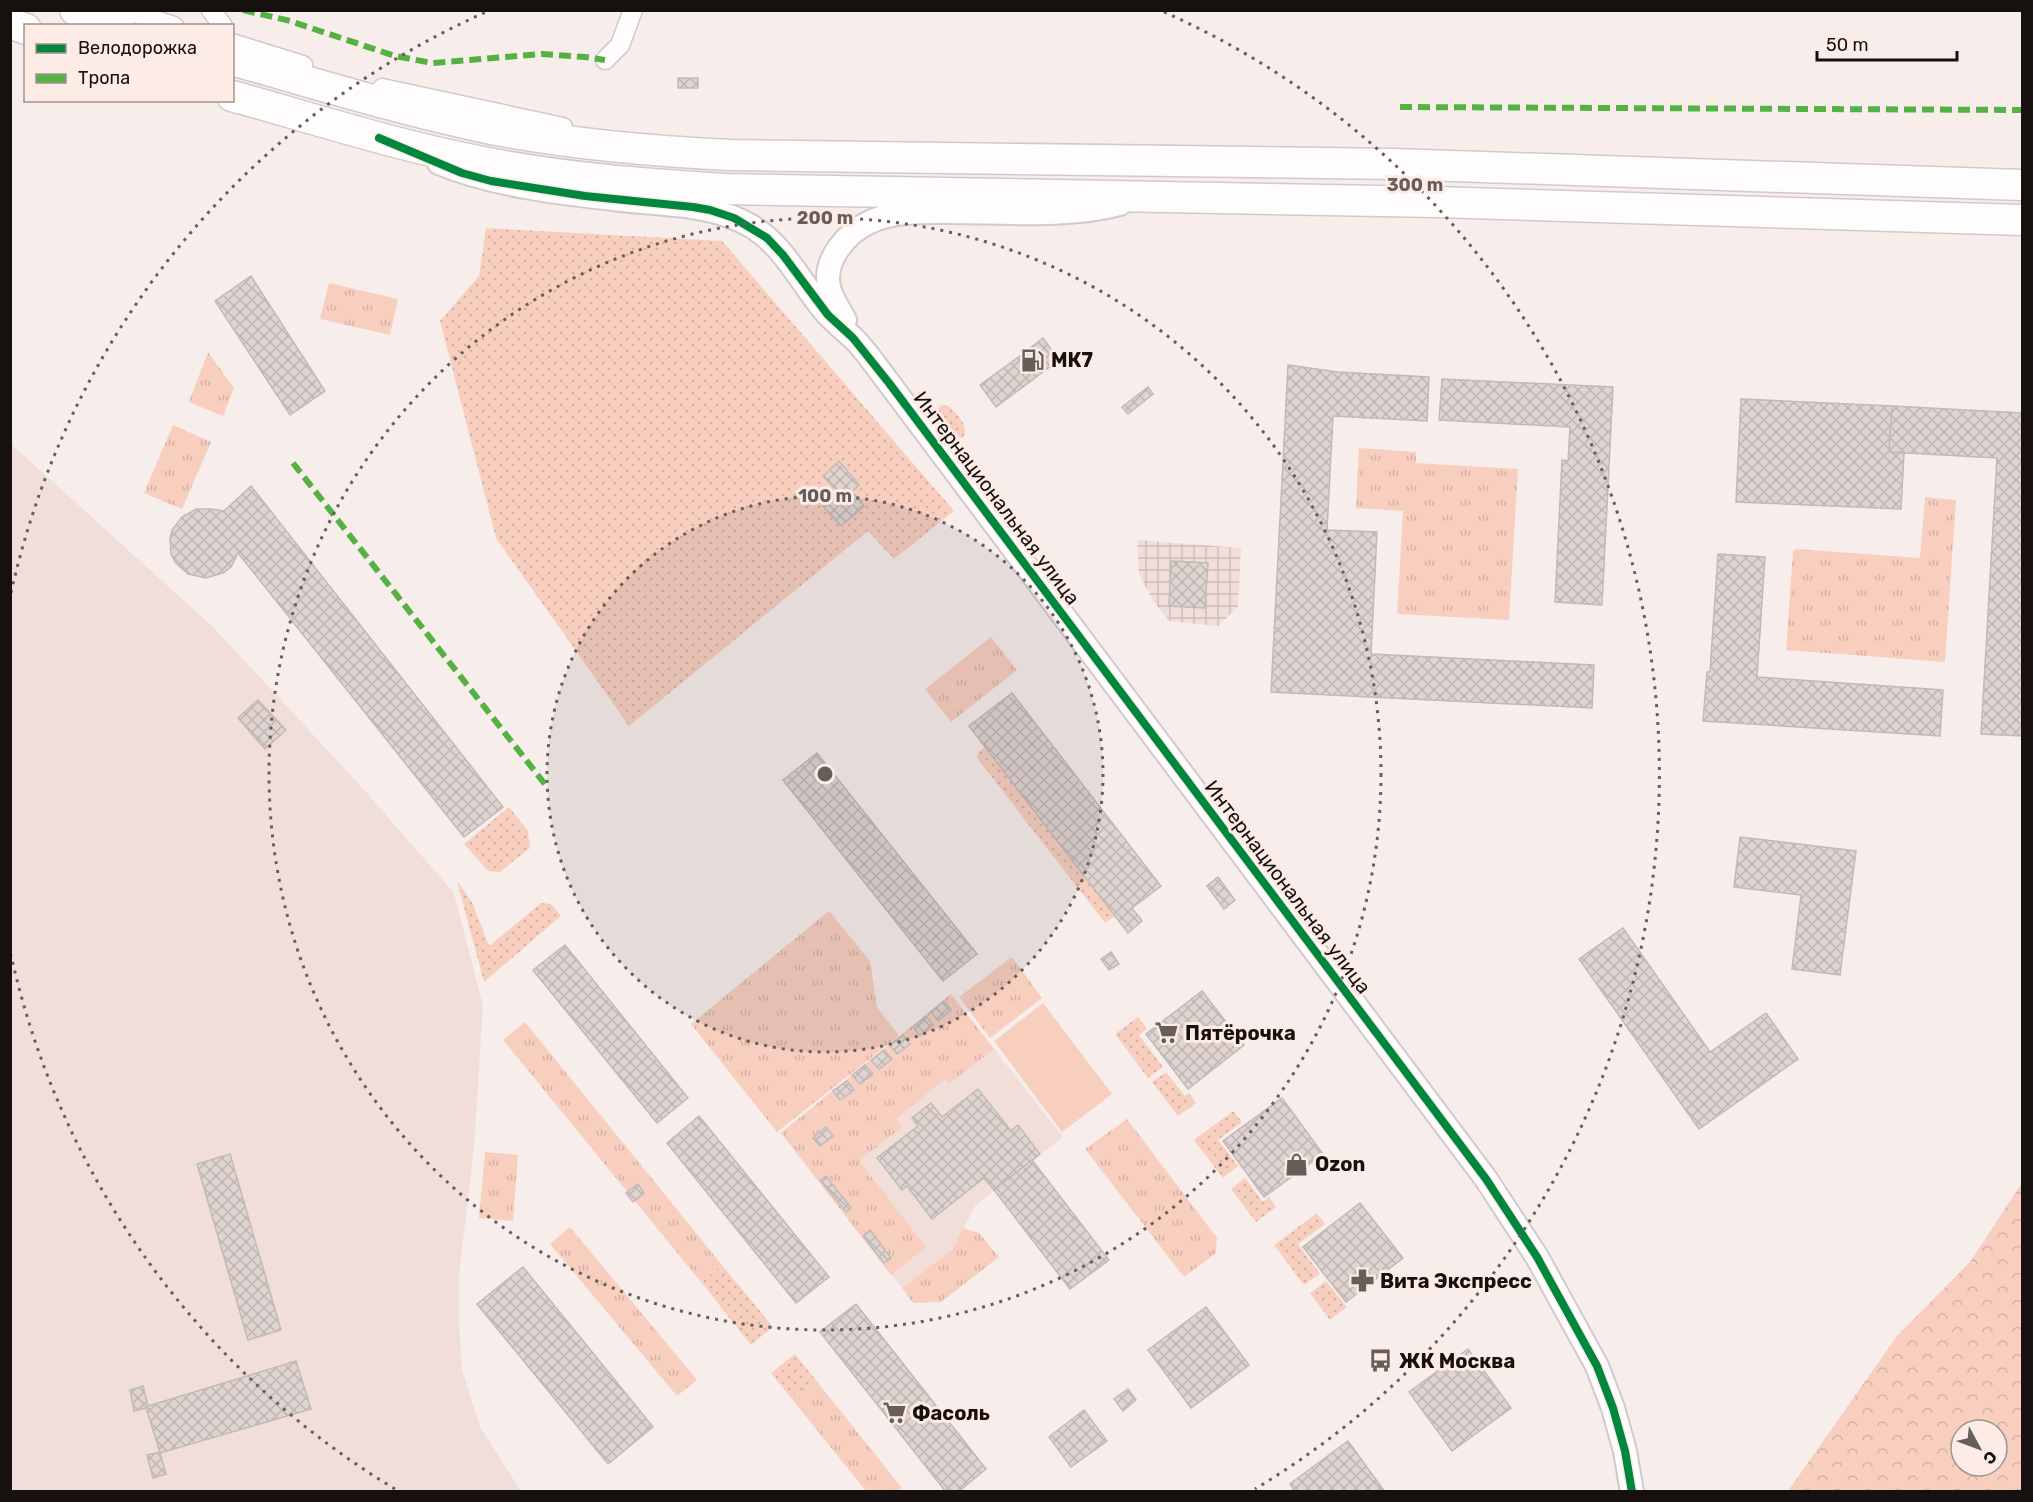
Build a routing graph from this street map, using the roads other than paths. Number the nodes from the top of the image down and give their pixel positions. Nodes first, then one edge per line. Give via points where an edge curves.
1 (75, 10) edge
2 (126, 10) edge
3 (211, 10) edge
4 (633, 10) edge
5 (114, 24) edge
6 (168, 24) edge
7 (222, 24) edge
8 (234, 38) edge
9 (234, 45) edge
10 (246, 56) edge
11 (605, 60) dead end
12 (234, 97) edge
13 (379, 138) junction
14 (2022, 185) edge
15 (1142, 197) junction
16 (2022, 220) edge
17 (853, 338) junction
18 (1632, 1491) edge

1 - 5 highway
2 - 6 street
3 - 7 street
4 - 11 street via 620,45
8 - 10 street
9 - 10 street
10 - 14 highway via 382,103 488,128 651,151 730,156 1394,164
12 - 13 highway
13 - 15 highway via 482,162 646,184
13 - 17 street via 491,181 693,207 734,218 767,238 828,315
15 - 16 highway
15 - 17 street via 1096,210 914,213 871,221 842,243 828,272 829,287
17 - 18 street, Интернациональная улица via 1497,1195 1537,1257 1597,1366 1613,1408

